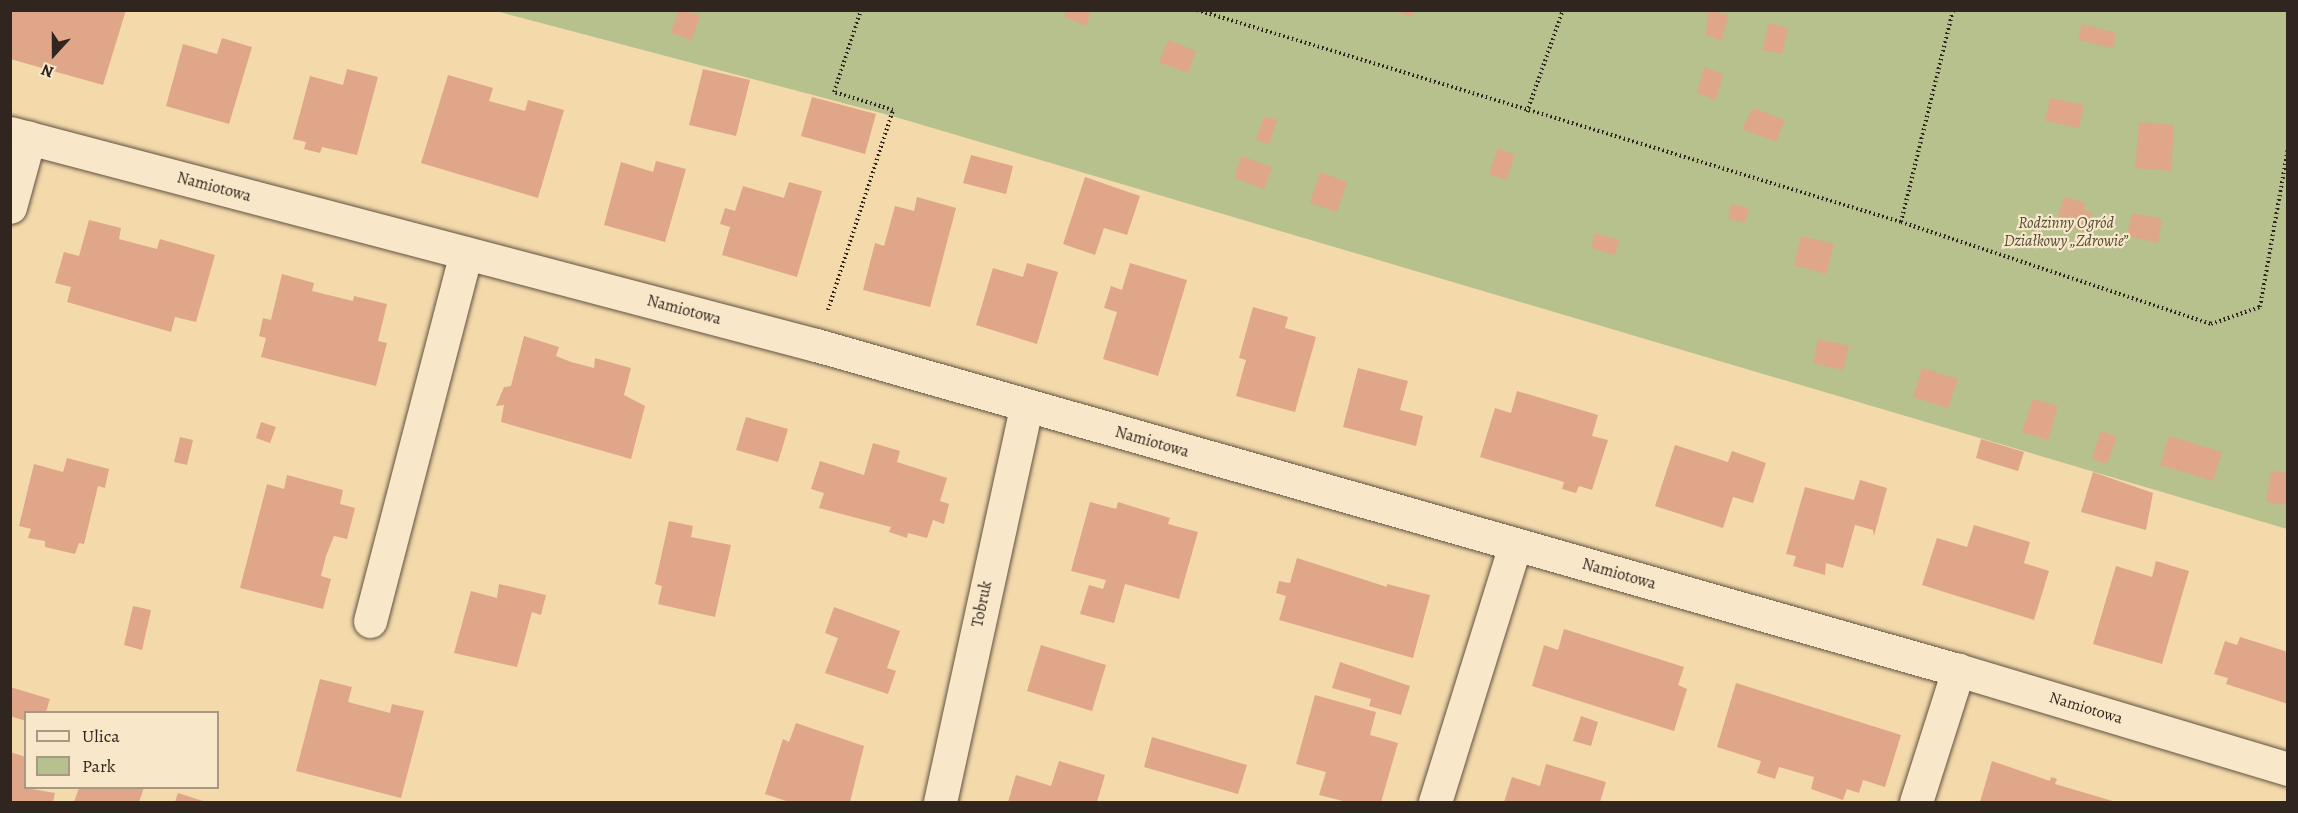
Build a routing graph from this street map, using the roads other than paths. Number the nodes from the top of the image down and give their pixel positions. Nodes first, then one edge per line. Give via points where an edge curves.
1 (20, 135) edge
2 (10, 207) edge
3 (466, 254) junction
4 (1026, 406) junction
5 (1515, 545) junction
6 (370, 621) dead end
7 (1958, 670) junction
8 (2288, 769) edge
9 (940, 802) edge
10 (1436, 802) edge
11 (1916, 802) edge

1 - 2 street
1 - 3 street, Namiotowa
3 - 4 street, Namiotowa via 816,345
3 - 6 street
4 - 5 street, Namiotowa
4 - 9 street, Tobruk
5 - 7 street, Namiotowa
5 - 10 street
7 - 8 street, Namiotowa
7 - 11 street

